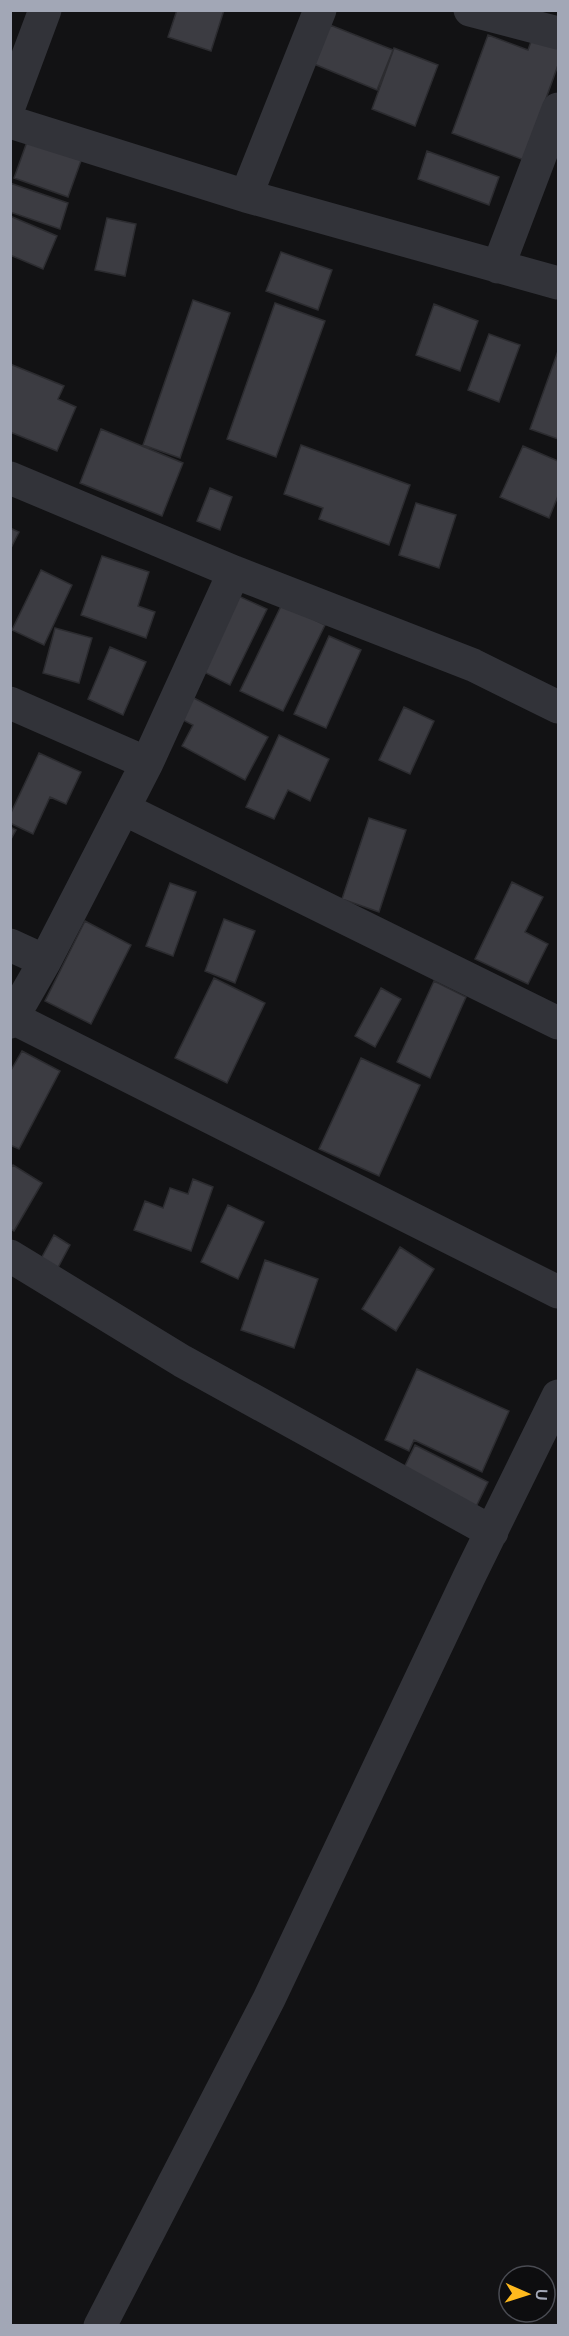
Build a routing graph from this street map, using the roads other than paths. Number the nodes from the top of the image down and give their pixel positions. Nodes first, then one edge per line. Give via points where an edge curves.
1 (45, 10) edge
2 (320, 10) edge
3 (470, 10) edge
4 (558, 33) edge
5 (10, 104) edge
6 (558, 109) edge
7 (10, 122) edge
8 (246, 196) junction
9 (498, 267) junction
10 (558, 283) edge
11 (10, 478) edge
12 (234, 572) junction
13 (10, 703) edge
14 (558, 707) edge
15 (147, 763) junction
16 (124, 809) junction
17 (10, 945) edge
18 (45, 961) junction
19 (12, 1020) edge
20 (558, 1023) edge
21 (10, 1256) edge
22 (558, 1292) edge
23 (558, 1396) edge
24 (492, 1532) junction
25 (100, 2325) edge

1 - 5 street
2 - 8 street
3 - 4 street
6 - 9 street
7 - 8 street
8 - 9 street
9 - 10 street
11 - 12 street
12 - 14 street via 473,664
12 - 15 street
13 - 15 street
15 - 16 street
16 - 18 street
16 - 20 street
17 - 18 street
18 - 19 street
19 - 22 street
21 - 24 street via 182,1361
23 - 24 street
24 - 25 street via 269,1999

